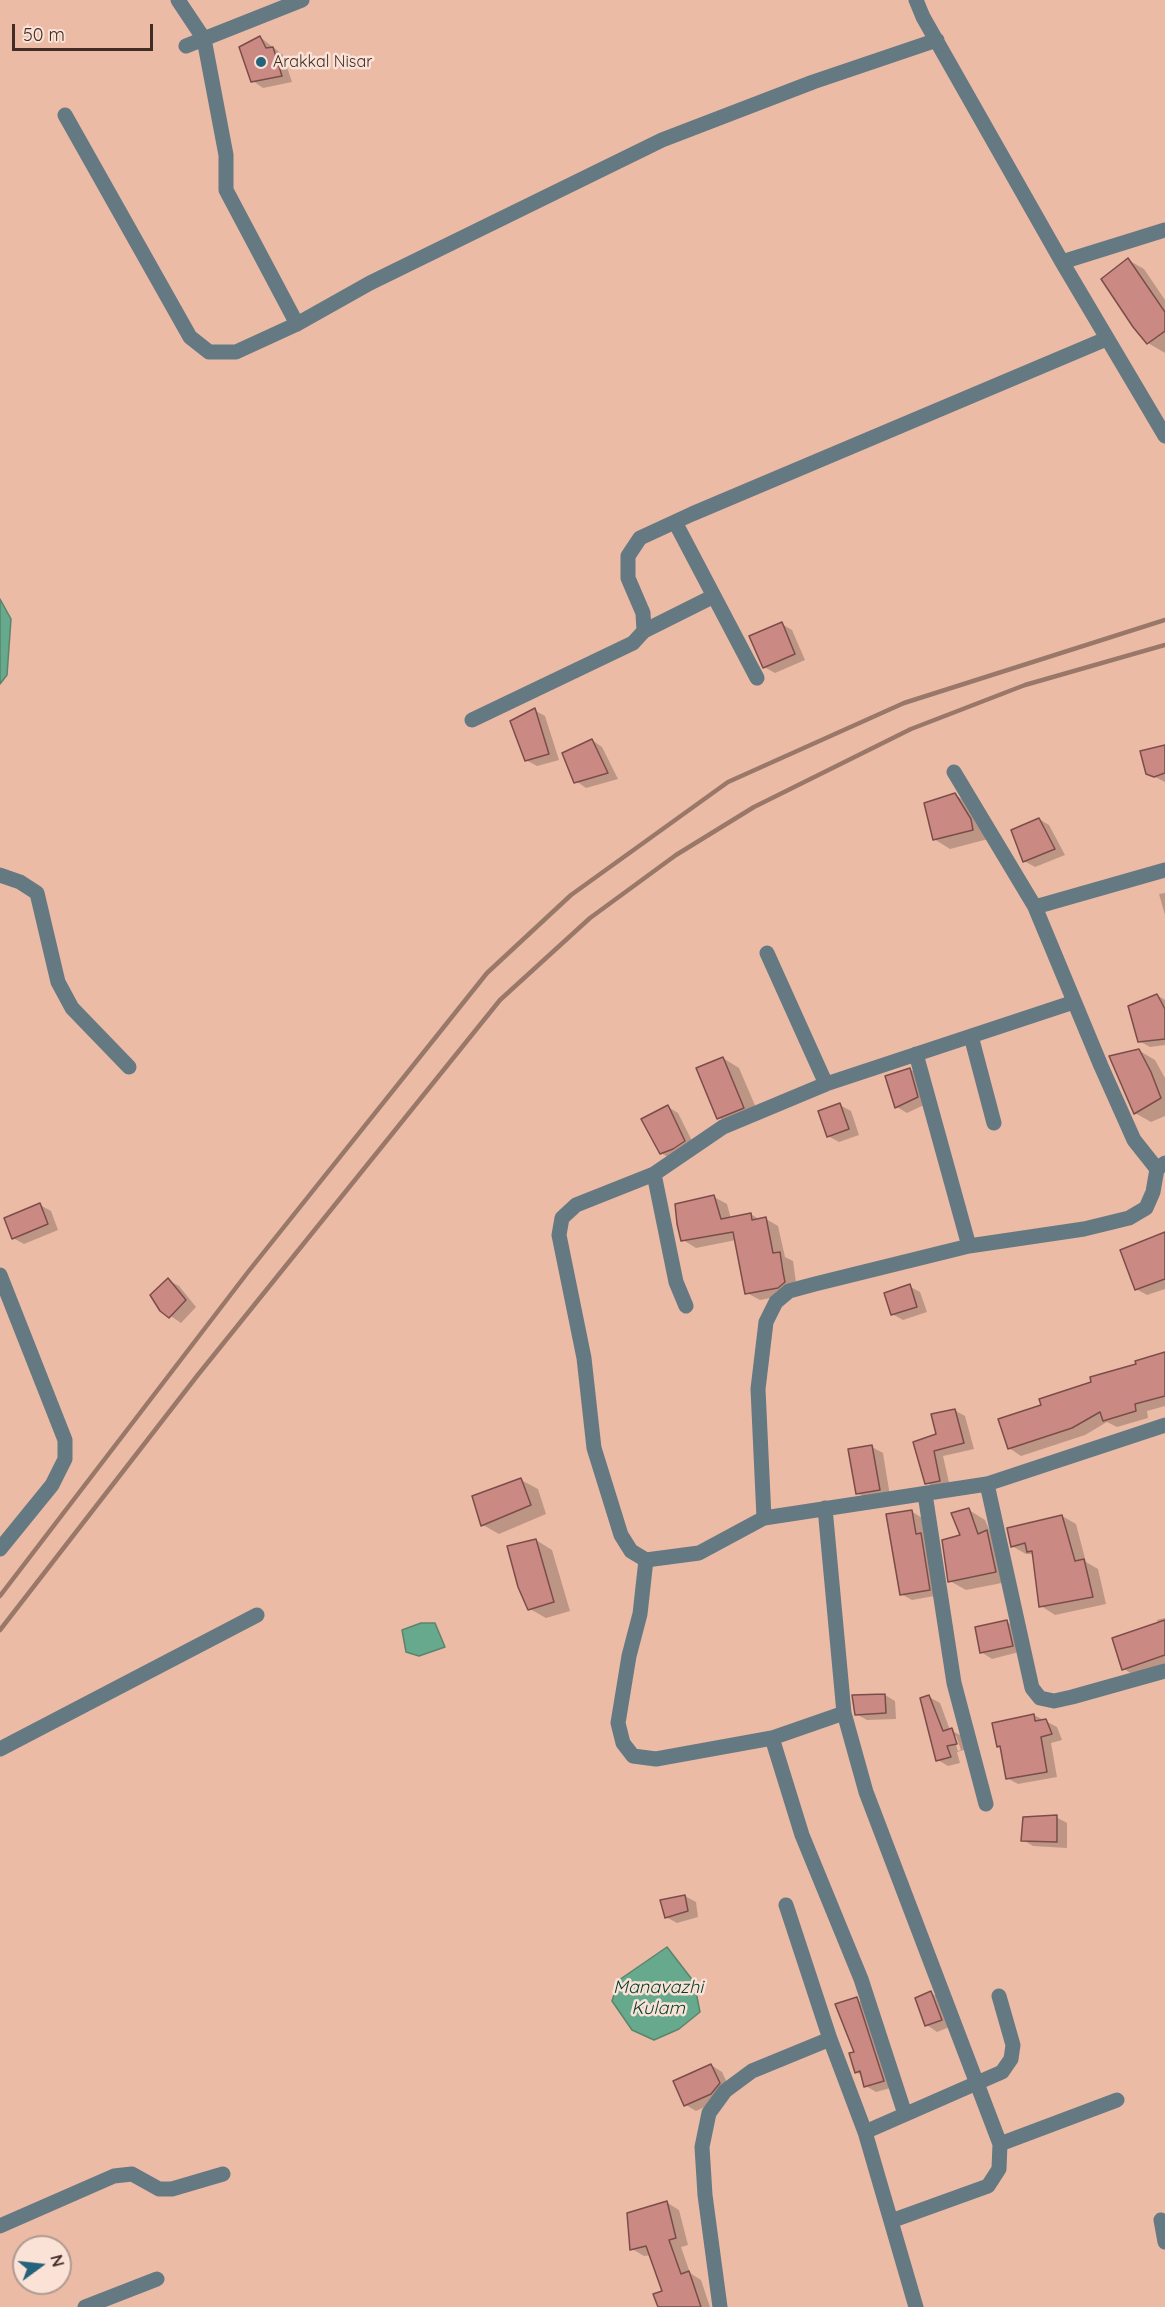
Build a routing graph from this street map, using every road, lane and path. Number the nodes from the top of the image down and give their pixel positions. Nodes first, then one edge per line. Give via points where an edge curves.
1 (178, 0) edge
2 (302, 0) edge
3 (916, 0) edge
4 (204, 39) junction
5 (937, 40) junction
6 (186, 46) dead end
7 (65, 115) dead end
8 (1165, 230) edge
9 (1062, 262) junction
10 (297, 324) junction
11 (1106, 339) junction
12 (1165, 436) edge
13 (675, 522) junction
14 (714, 596) junction
15 (644, 631) junction
16 (757, 678) dead end
17 (472, 720) dead end
18 (954, 772) dead end
19 (1165, 870) edge
20 (0, 875) edge
21 (1035, 907) junction
22 (767, 952) dead end
23 (1074, 1002) junction
24 (971, 1036) junction
25 (916, 1054) junction
26 (129, 1067) dead end
27 (826, 1084) junction
28 (994, 1123) dead end
29 (1161, 1166) edge
30 (654, 1174) junction
31 (969, 1245) junction
32 (0, 1275) edge
33 (686, 1306) dead end
34 (6, 1308) edge
35 (1165, 1425) edge
36 (987, 1484) junction
37 (925, 1494) junction
38 (825, 1508) junction
39 (764, 1518) junction
40 (0, 1549) edge
41 (646, 1560) junction
42 (257, 1615) dead end
43 (1165, 1671) edge
44 (844, 1713) junction
45 (772, 1738) junction
46 (0, 1749) edge
47 (986, 1804) dead end
48 (786, 1905) dead end
49 (999, 1996) dead end
50 (830, 2039) junction
51 (977, 2083) junction
52 (1117, 2100) dead end
53 (905, 2114) junction
54 (865, 2132) junction
55 (1000, 2144) junction
56 (223, 2174) dead end
57 (1161, 2220) dead end
58 (891, 2221) junction
59 (0, 2226) edge
60 (1165, 2242) edge
61 (157, 2278) dead end
62 (85, 2307) edge
63 (720, 2307) edge
64 (916, 2307) edge

1 - 4 street
2 - 4 street
3 - 5 street
4 - 6 street
4 - 10 street via 226,155 226,190
5 - 9 street
5 - 10 street via 662,140 370,283
7 - 10 street via 190,337 209,352 236,352
8 - 9 street
9 - 11 street
11 - 12 street
11 - 13 street
13 - 14 street
13 - 15 street via 640,538 628,556 628,578 643,613
14 - 15 street
14 - 16 street
15 - 17 street via 633,644
18 - 21 street
19 - 21 street
20 - 26 street via 37,894 58,982 72,1008
21 - 23 street
22 - 27 street
23 - 24 street
23 - 29 street via 1134,1140
24 - 25 street
24 - 28 street
25 - 27 street
25 - 31 street
27 - 30 street via 723,1127
29 - 31 street via 1146,1208 1129,1218 1084,1230
30 - 33 street via 676,1282
30 - 41 street via 576,1205 562,1218 559,1235 584,1358 594,1448 621,1535 631,1551
31 - 39 street via 789,1291 776,1302 766,1322 758,1389
32 - 34 street
34 - 40 street via 65,1440 65,1459 52,1485
35 - 36 street
36 - 37 street
36 - 43 street via 1032,1688 1040,1698 1053,1701 1072,1697
37 - 38 street
37 - 47 street via 954,1683
38 - 39 street
38 - 44 street
39 - 41 street via 699,1553
41 - 45 street via 640,1614 618,1723 623,1743 633,1756 656,1759
42 - 46 street
44 - 45 street
44 - 51 street via 866,1792
45 - 53 street via 802,1835 861,1979
48 - 50 street
49 - 51 street via 1013,2045 1011,2059 1002,2072
50 - 54 street
50 - 63 street via 752,2071 725,2091 710,2113 702,2147
51 - 53 street
51 - 55 street
52 - 55 street
53 - 54 street
54 - 58 street
55 - 58 street via 999,2169 988,2186
56 - 59 street via 172,2189 159,2189 132,2174 114,2176
57 - 60 street
58 - 64 street
61 - 62 street

